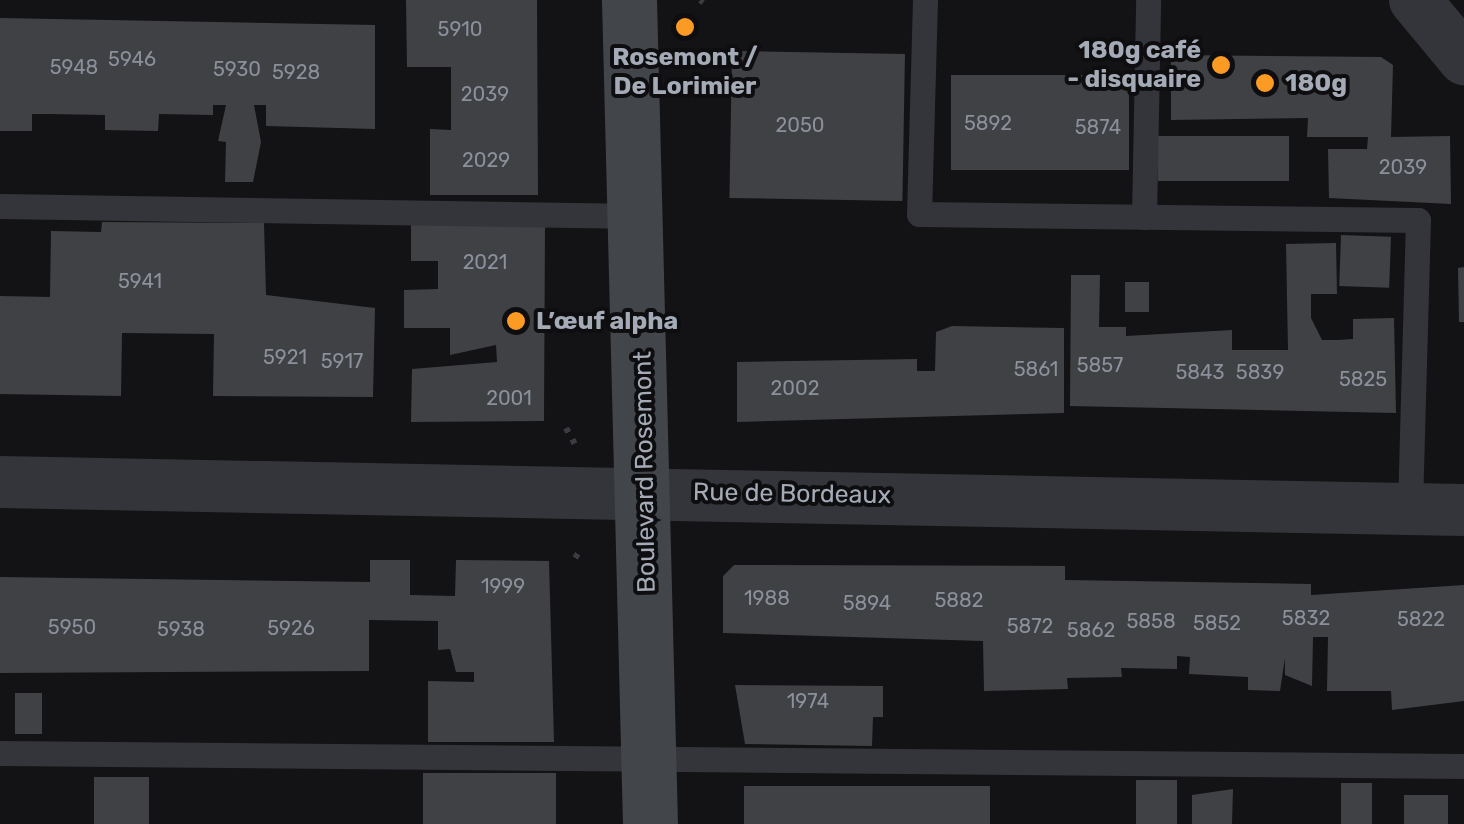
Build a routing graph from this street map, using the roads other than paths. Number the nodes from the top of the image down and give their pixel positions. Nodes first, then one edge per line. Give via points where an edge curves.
1 (629, 0) edge
2 (926, 0) edge
3 (1148, 0) edge
4 (1414, 0) edge
5 (1464, 58) edge
6 (0, 206) edge
7 (640, 216) junction
8 (1144, 217) junction
9 (0, 482) edge
10 (647, 491) junction
11 (1410, 509) junction
12 (1464, 510) edge
13 (0, 753) edge
14 (649, 760) junction
15 (1464, 766) edge
16 (650, 824) edge

1 - 7 main road, Boulevard Rosemont
2 - 8 lane via 919,214
3 - 8 lane
4 - 5 street
6 - 7 lane
7 - 10 main road, Boulevard Rosemont
8 - 11 lane via 1418,220
9 - 10 street, Rue de Bordeaux
10 - 11 street, Rue de Bordeaux
10 - 14 main road, Boulevard Rosemont
11 - 12 street, Rue de Bordeaux
13 - 14 lane
14 - 15 lane
14 - 16 main road, Boulevard Rosemont

